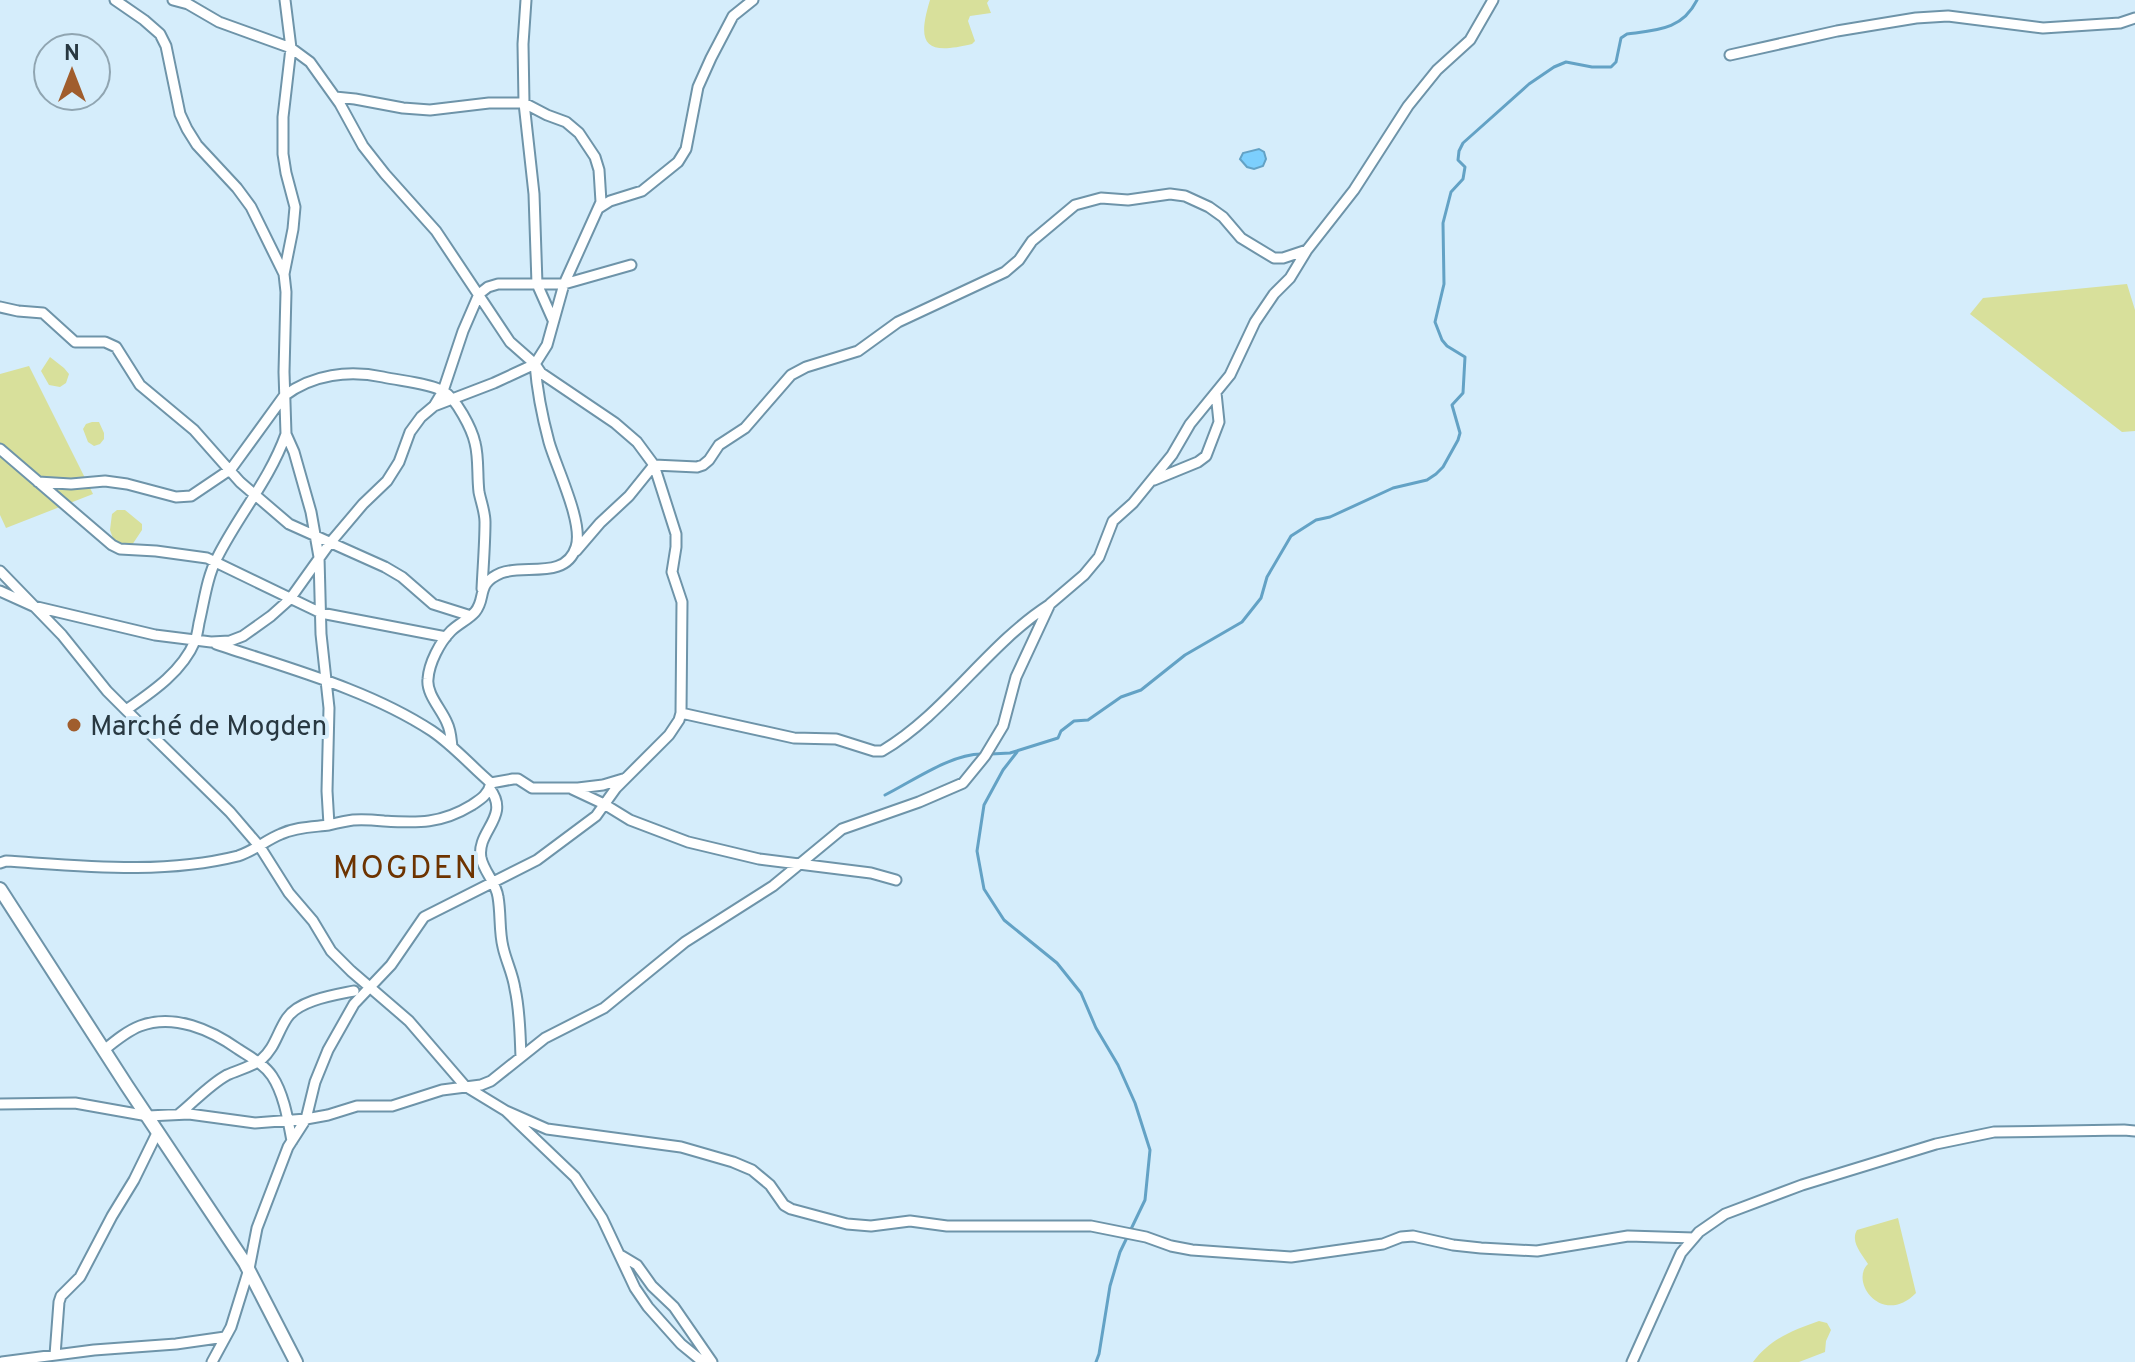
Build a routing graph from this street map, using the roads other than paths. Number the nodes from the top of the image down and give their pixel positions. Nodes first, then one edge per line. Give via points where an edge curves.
1 (115, 0) edge
2 (173, 0) edge
3 (285, 0) edge
4 (526, 0) edge
5 (753, 0) edge
6 (1493, 0) edge
7 (2135, 18) edge
8 (291, 48) junction
9 (1730, 55) dead end
10 (335, 97) junction
11 (524, 103) junction
12 (599, 208) junction
13 (1307, 250) junction
14 (631, 265) dead end
15 (284, 274) junction
16 (537, 284) junction
17 (564, 284) junction
18 (479, 294) junction
19 (0, 307) edge
20 (554, 321) junction
21 (535, 364) junction
22 (443, 391) junction
23 (1216, 393) junction
24 (284, 396) junction
25 (452, 399) junction
26 (434, 406) junction
27 (286, 434) junction
28 (0, 449) edge
29 (654, 465) junction
30 (231, 469) junction
31 (1151, 481) junction
32 (38, 482) junction
33 (256, 497) junction
34 (316, 538) junction
35 (330, 543) junction
36 (576, 551) junction
37 (319, 557) junction
38 (215, 562) junction
39 (0, 571) edge
40 (482, 589) junction
41 (0, 591) edge
42 (290, 599) junction
43 (1050, 604) junction
44 (33, 606) junction
45 (321, 613) junction
46 (471, 616) junction
47 (446, 637) junction
48 (195, 641) junction
49 (211, 642) junction
50 (328, 681) junction
51 (126, 710) junction
52 (681, 713) junction
53 (452, 747) junction
54 (627, 778) junction
55 (491, 786) junction
56 (571, 788) junction
57 (604, 804) junction
58 (329, 825) junction
59 (260, 847) junction
60 (0, 863) edge
61 (801, 863) junction
62 (896, 880) dead end
63 (494, 882) junction
64 (0, 889) edge
65 (351, 971) junction
66 (371, 987) junction
67 (354, 991) junction
68 (354, 1004) junction
69 (104, 1050) junction
70 (521, 1057) junction
71 (258, 1062) junction
72 (465, 1086) junction
73 (0, 1104) edge
74 (506, 1111) junction
75 (179, 1114) junction
76 (148, 1116) junction
77 (306, 1119) junction
78 (288, 1120) junction
79 (158, 1131) junction
80 (2135, 1131) edge
81 (292, 1141) junction
82 (1694, 1238) junction
83 (619, 1254) junction
84 (249, 1269) junction
85 (225, 1337) junction
86 (55, 1355) junction
87 (2, 1362) edge
88 (212, 1362) edge
89 (296, 1362) edge
90 (703, 1362) edge
91 (712, 1362) edge
92 (1632, 1362) edge

1 - 15 street via 160,34 187,129 251,207
2 - 8 street
3 - 8 street
4 - 11 street
5 - 12 street via 733,16 711,58 678,162 642,191
6 - 13 street via 1470,40 1408,106 1354,190
7 - 9 street via 2043,28 1948,16 1916,18
8 - 10 street via 310,62
8 - 15 street via 283,154 295,214
10 - 11 street via 430,110
10 - 18 street via 363,146 436,231
11 - 12 street via 579,133 599,170
11 - 16 street
12 - 17 street
13 - 23 street via 1255,322
13 - 29 street via 1274,258 1241,238 1209,207 1185,196 1086,201 1032,241 1005,272 898,322 858,351 791,375 745,428 719,445 703,465
14 - 17 street
15 - 24 street
16 - 17 street
16 - 18 street via 498,284
16 - 20 street
17 - 20 street
18 - 21 street via 510,342
18 - 22 street
19 - 30 street via 43,313 75,342 116,347 140,385
20 - 21 street
21 - 25 street
21 - 29 street via 615,423
21 - 36 street via 549,442 576,525
22 - 24 street via 348,374 313,379
22 - 25 street
22 - 26 street
23 - 31 street
23 - 31 street via 1219,422 1206,456
24 - 27 street
24 - 30 street
25 - 26 street
25 - 40 street via 476,444 485,517
26 - 35 street via 410,432 387,481
27 - 33 street
27 - 34 street
28 - 32 street
29 - 36 street
29 - 52 street via 676,534 672,572 682,602
30 - 32 street via 191,496 105,481
30 - 33 street
31 - 43 street via 1113,521 1099,557
32 - 38 street via 120,549
33 - 34 street
33 - 38 street
34 - 35 street
34 - 37 street
35 - 37 street
35 - 46 street via 402,577 433,604
36 - 40 street via 554,567 501,573
37 - 42 street
37 - 45 street
38 - 42 street
38 - 48 street
39 - 44 street
40 - 46 street
41 - 44 street
42 - 45 street
42 - 49 street via 243,636
43 - 52 street via 1025,620 928,715 882,751
43 - 61 street via 1016,677 1003,726 963,783 842,829
44 - 48 street
44 - 51 street
45 - 47 street
45 - 50 street
46 - 47 street
47 - 53 street via 428,686 448,724
48 - 49 street
48 - 51 street via 164,683
49 - 50 street
50 - 53 street via 411,718
50 - 58 street
51 - 59 street
52 - 54 street via 669,735
53 - 55 street
54 - 56 street
54 - 57 street
55 - 56 street via 518,779 532,788
55 - 58 street via 480,800 439,820 356,819
55 - 63 street via 496,815 480,847
56 - 57 street
57 - 61 street via 688,842
57 - 63 street via 596,816 537,860
58 - 59 street via 284,832
59 - 60 street via 224,858 127,869
59 - 65 street via 331,951
61 - 62 street
61 - 70 street via 685,942 604,1008 545,1038
63 - 66 street via 424,917
63 - 70 street via 520,1015
64 - 69 street
65 - 66 street
65 - 67 street
66 - 68 street
66 - 72 street via 409,1021
67 - 68 street
67 - 71 street via 294,1009
68 - 77 street via 328,1050
69 - 71 street via 140,1026 162,1021 199,1026
69 - 76 street
70 - 72 street via 491,1081
71 - 75 street via 225,1076
71 - 78 street via 271,1074
72 - 74 street
72 - 77 street via 392,1106 357,1106
73 - 76 street via 75,1103
74 - 82 street via 547,1129 681,1147 733,1162 752,1170 791,1209 847,1224 1091,1226 1192,1250 1291,1257 1413,1236 1467,1247 1537,1251 1628,1236
74 - 83 street via 575,1177
75 - 76 street
75 - 78 street via 255,1123
76 - 79 street
77 - 78 street
77 - 81 street
78 - 81 street
79 - 84 street
79 - 86 street via 80,1277 61,1296
80 - 82 street via 1994,1132 1936,1144 1725,1214
81 - 84 street via 257,1228
82 - 92 street via 1681,1253
83 - 90 street via 648,1307
83 - 91 street via 637,1265 674,1307
84 - 85 street
84 - 89 street
85 - 86 street
85 - 88 street
86 - 87 street

